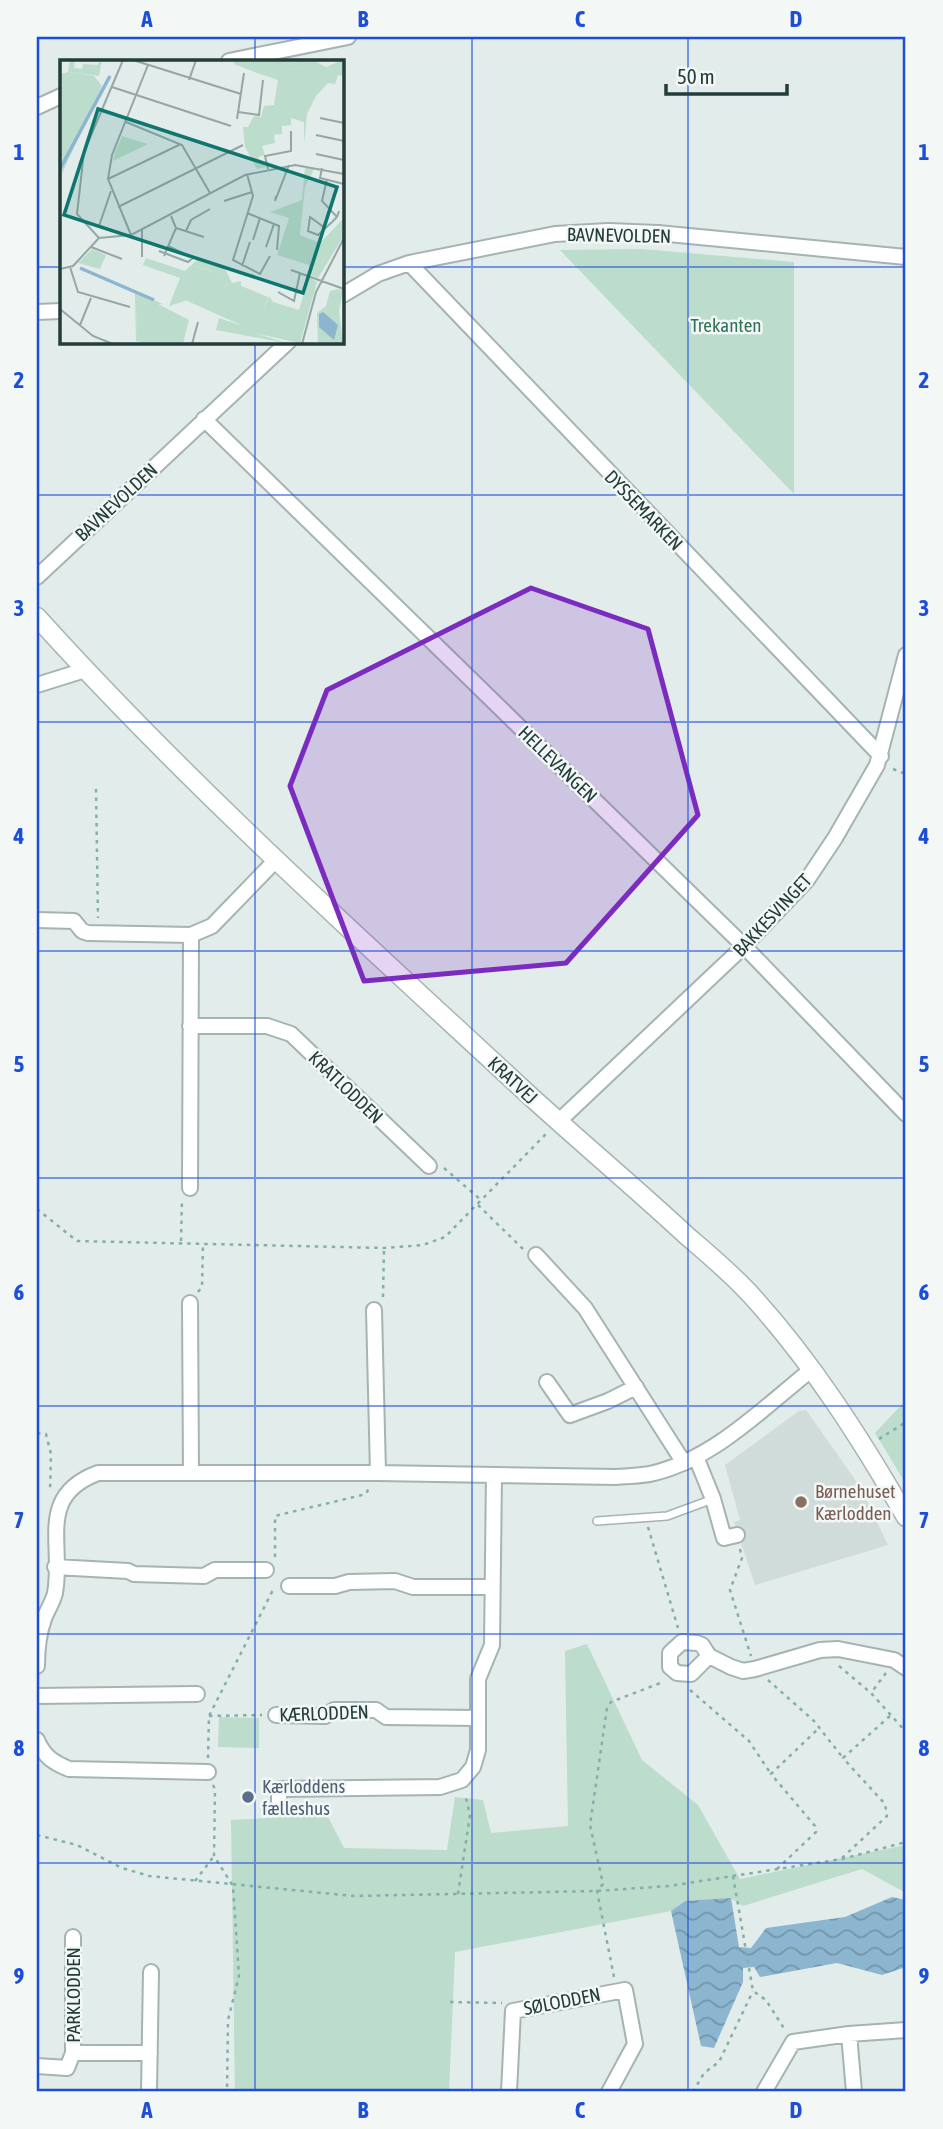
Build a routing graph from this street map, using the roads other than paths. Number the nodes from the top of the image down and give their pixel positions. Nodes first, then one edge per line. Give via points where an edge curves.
1 (348, 37) edge
2 (234, 60) edge
3 (60, 96) edge
4 (37, 107) edge
5 (906, 257) edge
6 (409, 263) junction
7 (343, 295) edge
8 (60, 311) edge
9 (37, 312) edge
10 (287, 343) edge
11 (204, 419) junction
12 (37, 577) edge
13 (37, 617) edge
14 (906, 655) edge
15 (85, 670) junction
16 (37, 685) edge
17 (881, 756) junction
18 (275, 861) junction
19 (37, 920) edge
20 (191, 935) junction
21 (744, 946) junction
22 (190, 1026) junction
23 (906, 1114) edge
24 (558, 1122) junction
25 (429, 1166) road end
26 (190, 1188) road end
27 (536, 1255) road end
28 (190, 1303) road end
29 (374, 1310) road end
30 (811, 1370) junction
31 (548, 1382) dead end
32 (635, 1387) junction
33 (690, 1460) junction
34 (191, 1473) junction
35 (378, 1473) junction
36 (494, 1475) junction
37 (713, 1499) junction
38 (906, 1517) edge
39 (597, 1521) dead end
40 (737, 1535) dead end
41 (55, 1567) junction
42 (266, 1570) dead end
43 (282, 1586) road end
44 (492, 1587) junction
45 (709, 1656) junction
46 (900, 1664) edge
47 (37, 1666) edge
48 (197, 1694) dead end
49 (37, 1696) edge
50 (276, 1715) road end
51 (478, 1718) junction
52 (37, 1740) edge
53 (208, 1772) road end
54 (279, 1807) dead end
55 (73, 1937) dead end
56 (151, 1972) dead end
57 (906, 2030) edge
58 (849, 2034) junction
59 (73, 2053) junction
60 (150, 2053) junction
61 (37, 2066) edge
62 (149, 2092) edge
63 (509, 2092) edge
64 (609, 2092) edge
65 (764, 2092) edge
66 (854, 2092) edge

1 - 2 street
3 - 4 street
5 - 6 street, BAVNEVOLDEN via 608,231 555,234
6 - 7 street, BAVNEVOLDEN via 378,274
6 - 17 street, DYSSEMARKEN
8 - 9 street
10 - 11 street, BAVNEVOLDEN
11 - 12 street, BAVNEVOLDEN
11 - 21 street, HELLEVANGEN
13 - 15 street, KRATVEJ
14 - 17 street, BAKKESVINGET
15 - 16 street
15 - 18 street, KRATVEJ
17 - 21 street, BAKKESVINGET via 807,880
18 - 20 street via 212,926
18 - 24 street, KRATVEJ
19 - 20 street via 74,921 82,931 98,933
20 - 22 street
21 - 23 street, HELLEVANGEN
21 - 24 street, BAKKESVINGET
22 - 25 street, KRATLODDEN via 267,1026 291,1034
22 - 26 street
24 - 30 street, KRATVEJ via 739,1283
27 - 32 street via 585,1308
28 - 34 street
29 - 35 street
30 - 33 street via 735,1432
30 - 38 street, KRATVEJ via 866,1447
31 - 32 street via 570,1415
32 - 33 street
33 - 36 street via 653,1474 616,1477
33 - 37 street
34 - 35 street
34 - 41 street via 98,1473 80,1480 57,1510
35 - 36 street
36 - 44 street
37 - 39 lane via 667,1516
37 - 40 street via 724,1538
41 - 42 street via 204,1576 215,1570
41 - 47 street via 55,1594 38,1638
43 - 44 street via 395,1581 413,1587
44 - 51 street via 492,1645 478,1679
45 - 45 street via 702,1645 682,1642 670,1653 670,1667 691,1674
45 - 46 street via 743,1671 838,1648
48 - 49 street
50 - 51 street, KÆRLODDEN via 376,1710 386,1717
51 - 54 street via 478,1750 463,1780 440,1787 279,1789
52 - 53 street via 54,1763 69,1769
55 - 59 street, PARKLODDEN
56 - 60 street
57 - 58 street
58 - 65 street via 793,2042
58 - 66 street
59 - 60 street, PARKLODDEN
59 - 61 street, PARKLODDEN via 67,2068
60 - 62 street
63 - 64 street, SØLODDEN via 513,2011 625,1990 635,2044

